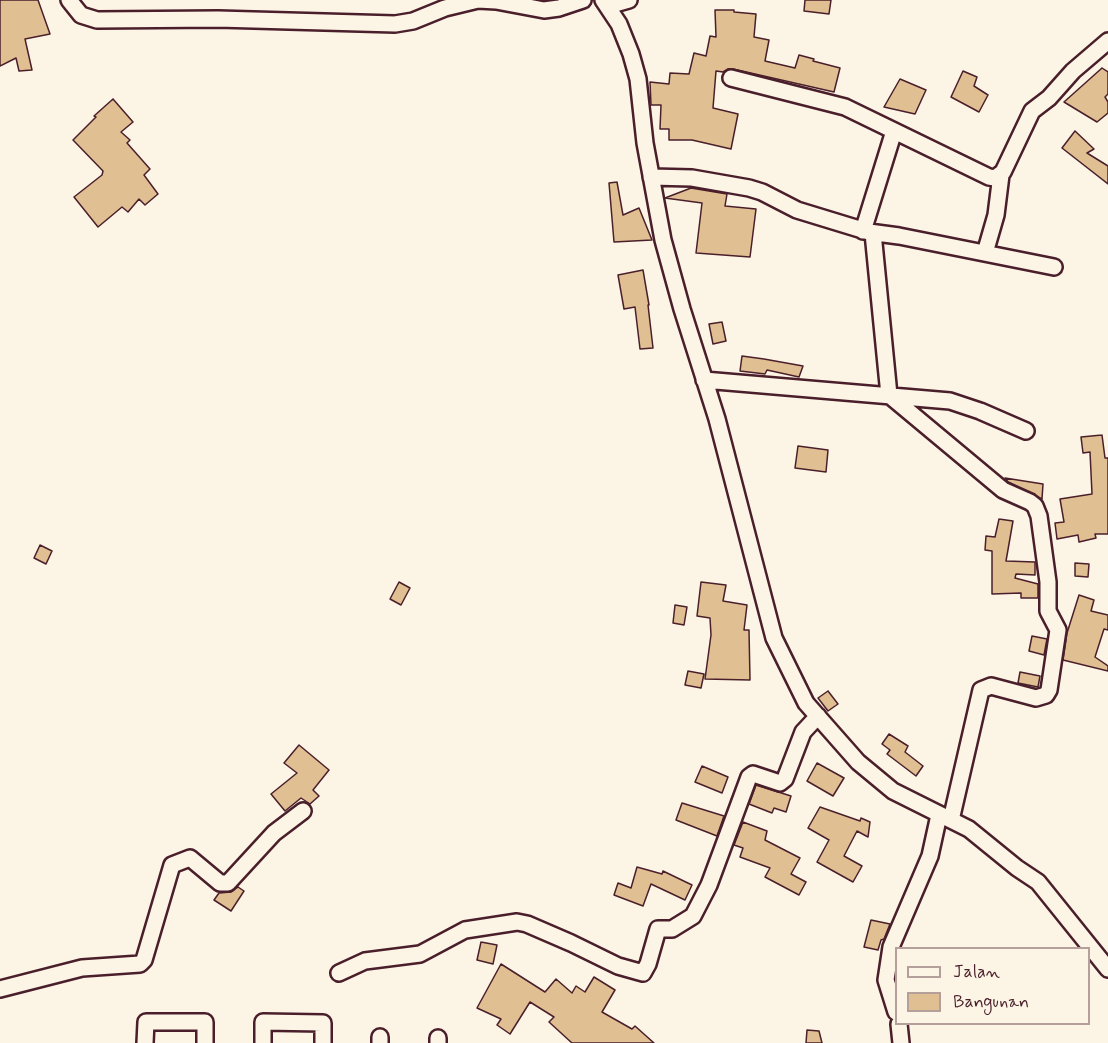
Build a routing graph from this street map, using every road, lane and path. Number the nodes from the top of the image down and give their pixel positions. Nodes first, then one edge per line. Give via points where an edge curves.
1 (583, 0) edge
2 (629, 0) edge
3 (605, 3) edge
4 (74, 6) edge
5 (1108, 40) edge
6 (731, 78) dead end
7 (894, 131) junction
8 (1001, 175) junction
9 (651, 177) junction
10 (868, 232) junction
11 (985, 253) junction
12 (1054, 267) dead end
13 (704, 380) junction
14 (889, 395) junction
15 (1026, 431) dead end
16 (818, 716) junction
17 (303, 811) dead end
18 (945, 817) junction
19 (1108, 969) edge
20 (339, 973) dead end
21 (0, 989) edge
22 (895, 1006) edge
23 (899, 1025) edge
24 (146, 1043) edge
25 (205, 1043) edge
26 (263, 1043) edge
27 (322, 1043) edge
28 (901, 1043) edge

1 - 4 street via 551,10 478,0 395,24 89,19
2 - 3 street
3 - 9 street via 619,24 638,79
5 - 8 street via 1032,111
6 - 7 street via 833,103
7 - 8 street via 989,177
7 - 10 street
8 - 11 street via 996,215
9 - 10 street via 692,178 754,189 797,210
9 - 13 street via 663,240
10 - 11 street
10 - 14 street
11 - 12 street
13 - 14 street
13 - 16 street via 774,638 806,703
14 - 15 street via 950,401
14 - 18 street via 1003,490 1035,506 1049,587 1048,611 1059,630 1046,695 1036,698 991,686 981,690
16 - 18 street via 858,762 893,791
16 - 20 street via 803,732 785,780 780,783 753,774 748,777 709,885 693,916 672,929 658,929 643,973 517,922 465,930 420,954 365,961
17 - 21 street via 274,833 228,883 220,883 193,860 181,860 170,868 140,964 82,968
18 - 19 street via 969,829 1038,882
18 - 22 street via 891,947 886,980
23 - 28 street
24 - 25 street via 146,1022 205,1022
26 - 27 street via 263,1022 323,1023

